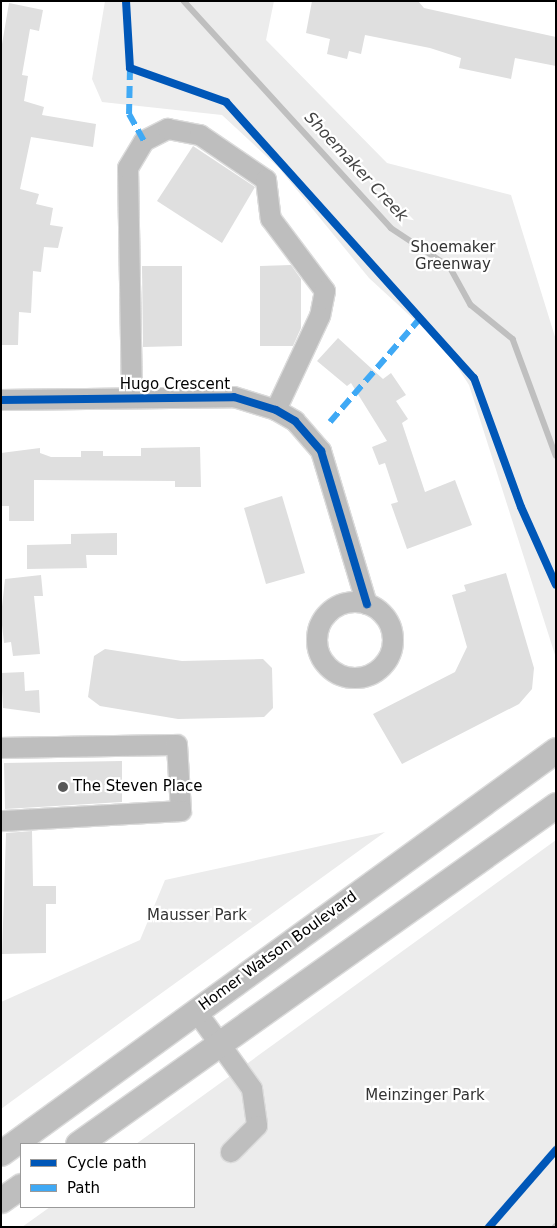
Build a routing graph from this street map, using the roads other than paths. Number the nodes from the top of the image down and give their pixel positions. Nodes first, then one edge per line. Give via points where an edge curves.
1 (132, 398) junction
2 (1, 400) edge
3 (276, 410) junction
4 (366, 604) dead end
5 (1, 748) edge
6 (556, 750) edge
7 (556, 806) edge
8 (1, 821) edge
9 (196, 1011) junction
10 (219, 1042) junction
11 (79, 1143) edge
12 (1, 1152) edge
13 (231, 1152) dead end
14 (20, 1187) edge
15 (1, 1200) edge

1 - 2 street, Hugo Crescent
1 - 3 street, Hugo Crescent via 234,398
1 - 3 street via 128,168 144,141 168,129 200,135 266,180 271,219 325,291 320,316
3 - 4 street, Hugo Crescent via 295,421 321,451
5 - 8 street via 176,745 181,811
6 - 9 main road, Homer Watson Boulevard
7 - 10 main road
9 - 10 street
9 - 12 main road, Homer Watson Boulevard
10 - 11 main road
10 - 13 street via 252,1089 257,1126
14 - 15 main road

